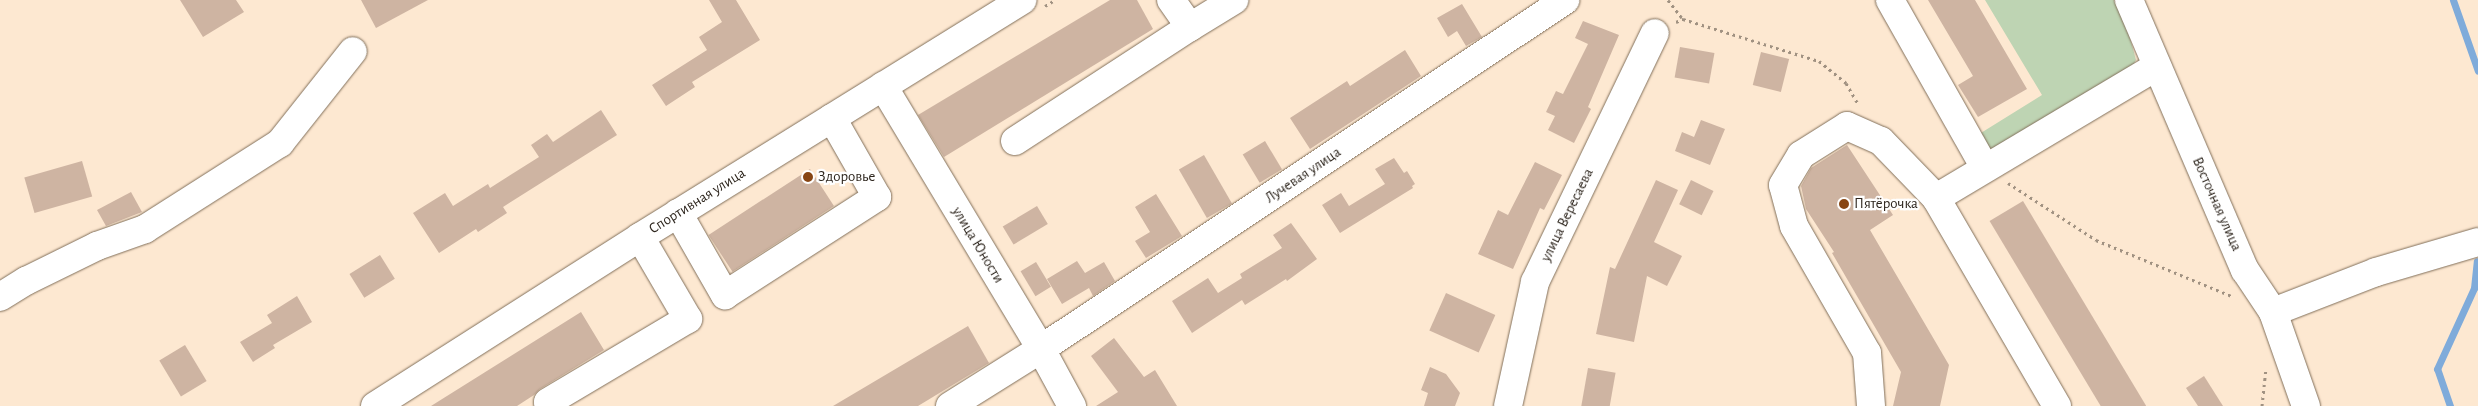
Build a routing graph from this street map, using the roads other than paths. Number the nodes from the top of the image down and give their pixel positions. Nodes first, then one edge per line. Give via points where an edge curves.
1 (1022, 0) edge
2 (1171, 0) edge
3 (1234, 0) edge
4 (1565, 0) edge
5 (1890, 0) edge
6 (2128, 0) edge
7 (1190, 27) junction
8 (1656, 33) road end
9 (353, 50) dead end
10 (2157, 66) junction
11 (883, 86) junction
12 (832, 118) junction
13 (1015, 141) dead end
14 (1985, 168) junction
15 (1936, 198) junction
16 (678, 213) junction
17 (640, 237) junction
18 (2478, 242) edge
19 (0, 297) edge
20 (2272, 312) junction
21 (1041, 349) junction
22 (375, 406) edge
23 (550, 406) edge
24 (950, 406) edge
25 (1072, 406) edge
26 (1508, 406) edge
27 (1871, 406) edge
28 (2057, 406) edge
29 (2306, 406) edge

1 - 11 street, Спортивная улица
2 - 7 street
3 - 7 street
4 - 21 street, Лучевая улица
5 - 14 street
6 - 10 street, Восточная улица
7 - 13 street
8 - 26 street, улица Вересаева via 1535,282
9 - 19 street via 280,143 145,229 98,246
10 - 14 street
10 - 20 street, Восточная улица via 2246,270
11 - 12 street, Спортивная улица
11 - 21 street, улица Юности
12 - 16 street, Спортивная улица
12 - 16 street via 877,197 725,295
14 - 15 street
15 - 27 street via 1881,141 1847,126 1801,155 1783,184 1794,226 1867,353
15 - 28 street
16 - 17 street, Спортивная улица
17 - 22 street, Спортивная улица
17 - 23 street via 688,319 548,402
18 - 20 street via 2376,272
20 - 29 street, Восточная улица
21 - 24 street, Лучевая улица
21 - 25 street, улица Юности

